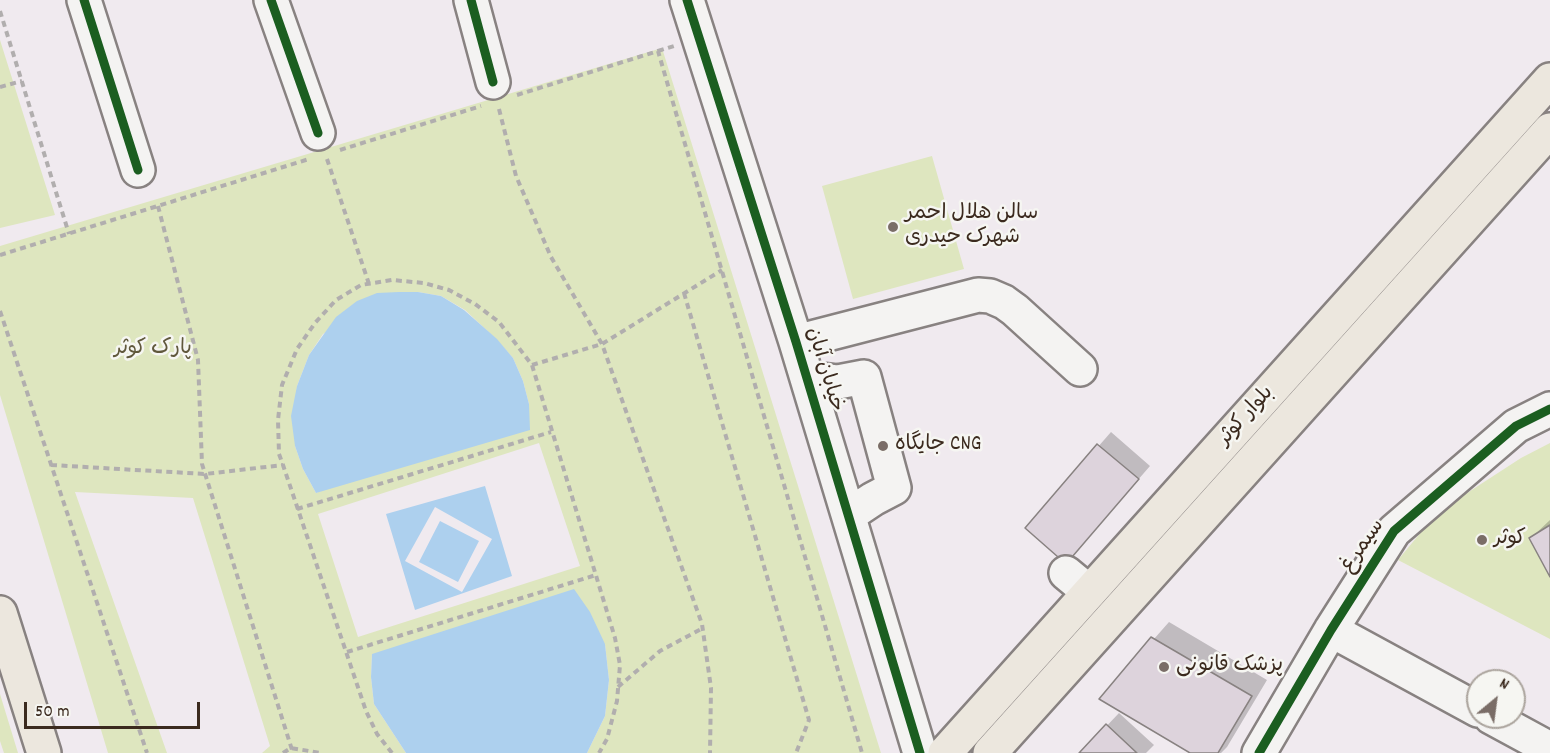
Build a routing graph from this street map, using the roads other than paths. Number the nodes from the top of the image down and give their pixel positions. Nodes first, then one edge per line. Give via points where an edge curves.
1 (84, 0) edge
2 (271, 0) edge
3 (471, 0) edge
4 (687, 0) edge
5 (1550, 80) edge
6 (495, 91) road end
7 (1550, 130) edge
8 (322, 143) road end
9 (138, 170) dead end
10 (796, 342) junction
11 (1080, 369) dead end
12 (807, 378) junction
13 (1550, 409) edge
14 (849, 515) junction
15 (0, 613) edge
16 (1331, 630) junction
17 (1466, 703) edge
18 (1513, 729) edge
19 (1550, 749) edge
20 (44, 753) edge
21 (920, 753) edge
22 (945, 753) edge
23 (990, 753) edge
24 (1259, 753) edge

1 - 9 street
2 - 8 street
3 - 6 street
4 - 10 street, خیابان آبان
5 - 22 main road, بلوار کوثر via 1078,583
7 - 23 main road, بلوار کوثر
10 - 11 street via 978,295 990,296 1015,310
10 - 12 street, خیابان آبان
12 - 14 street, خیابان آبان
12 - 14 street via 838,382 864,377 894,488
13 - 16 street, سیمرغ via 1516,426 1394,531
14 - 21 street, خیابان آبان
15 - 20 main road
16 - 17 street
16 - 24 street, سیمرغ
18 - 19 street

